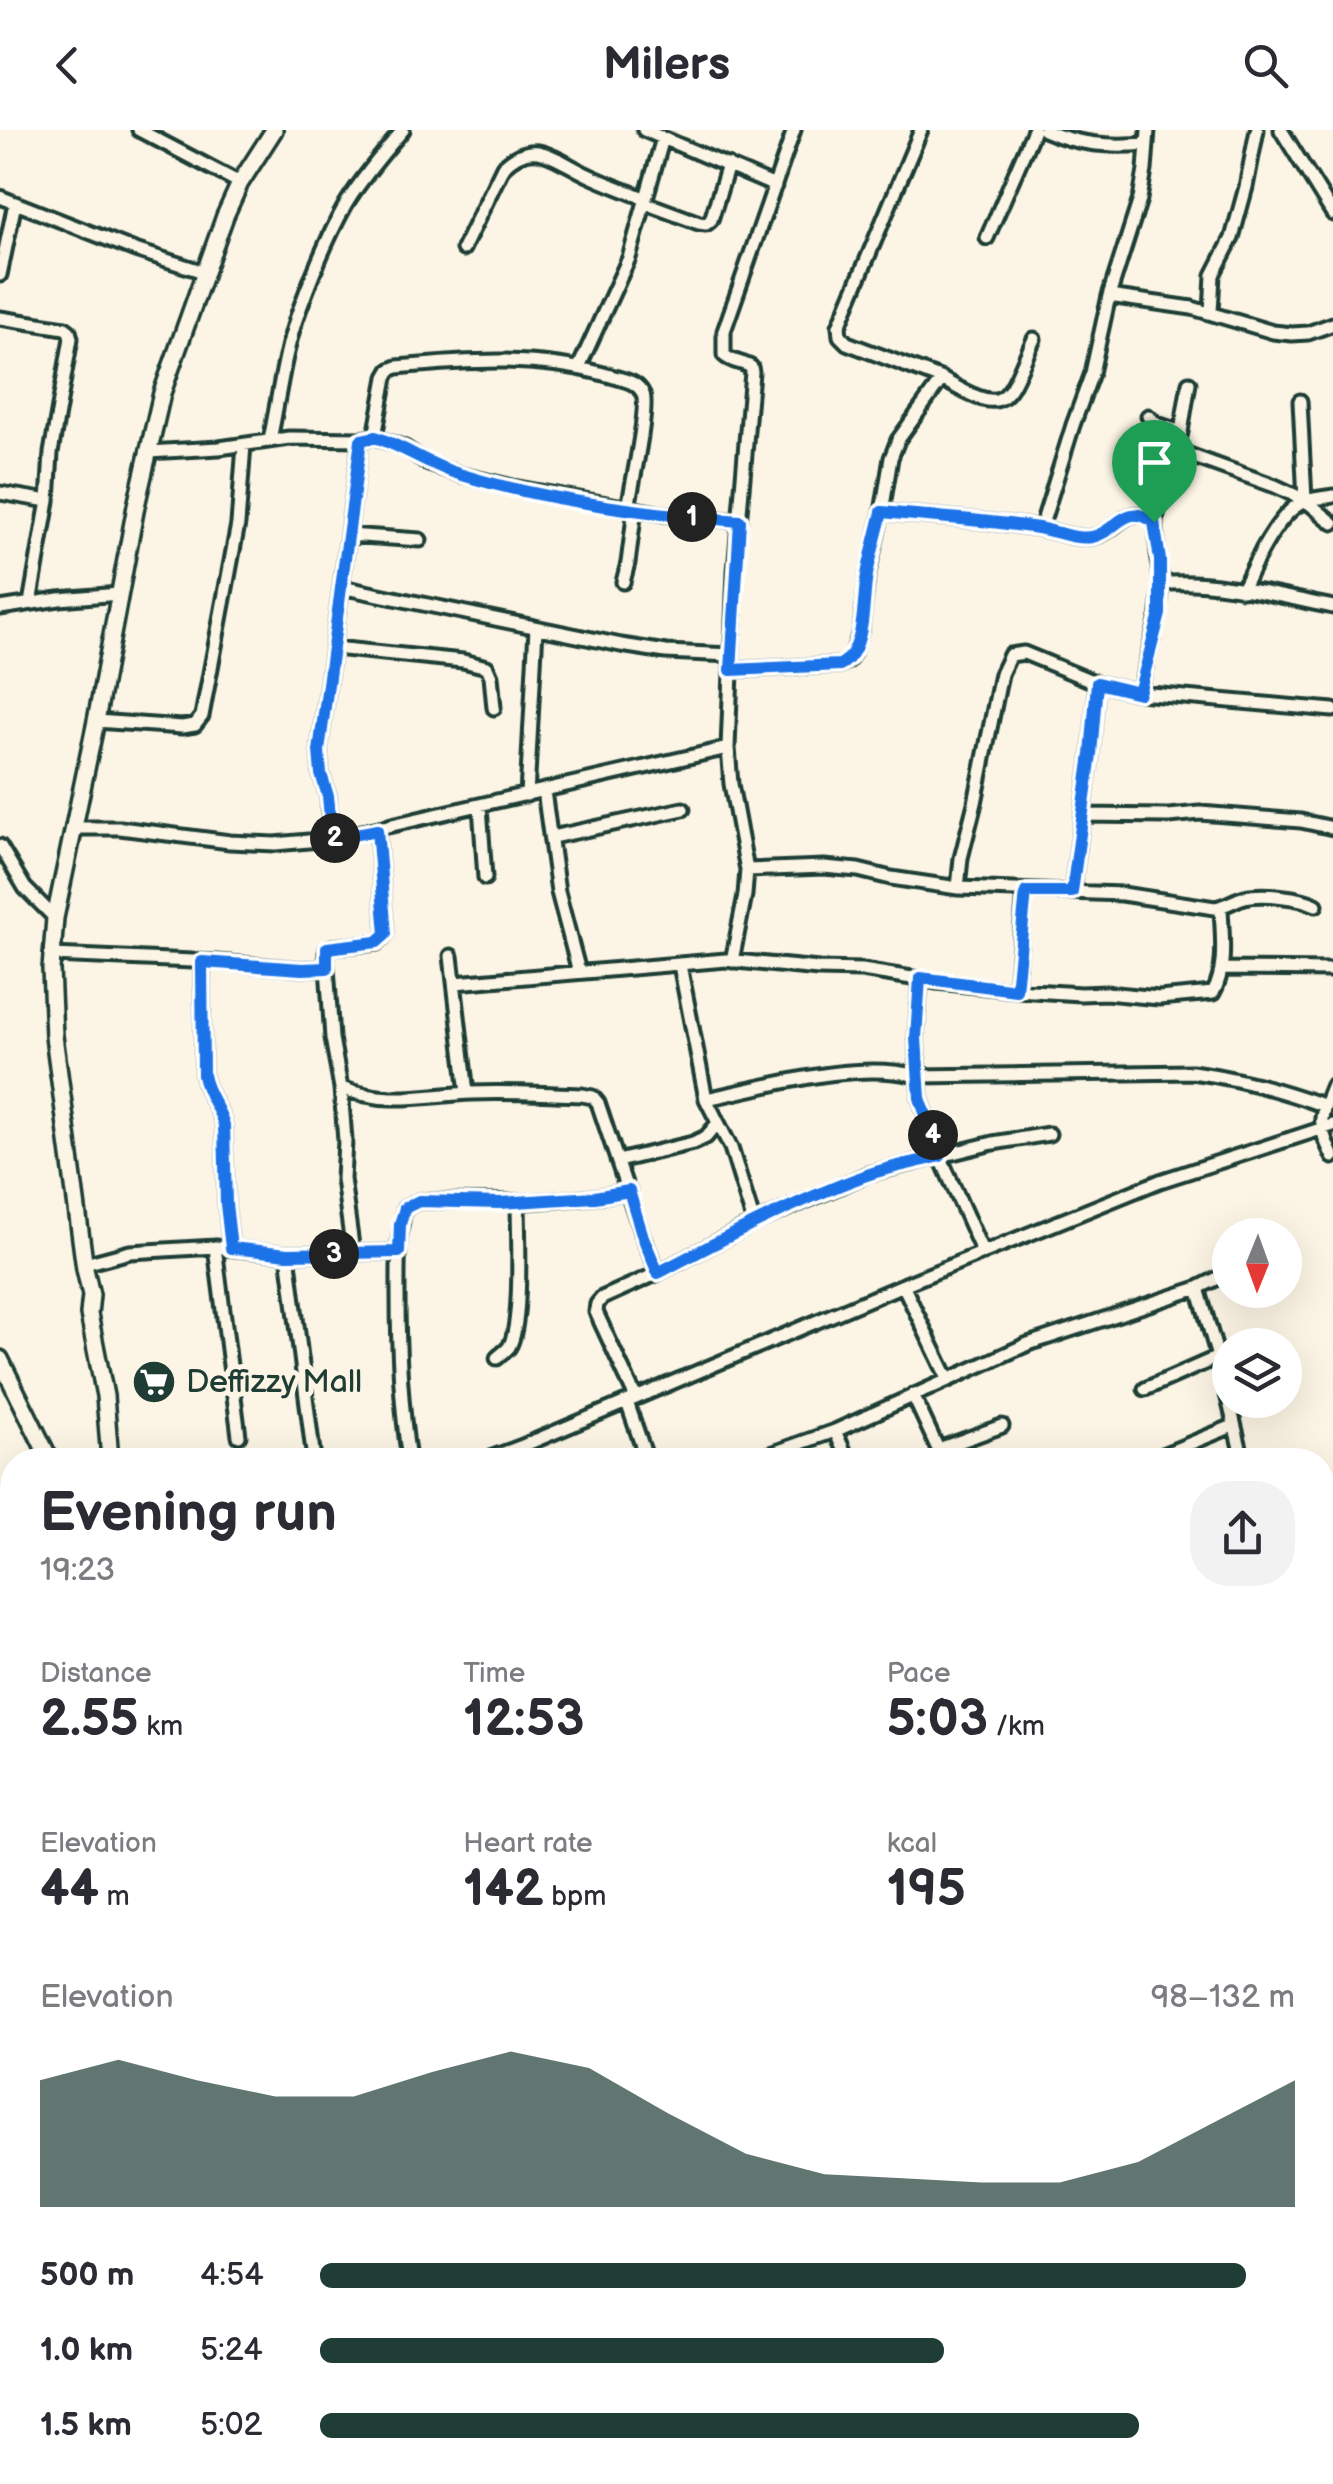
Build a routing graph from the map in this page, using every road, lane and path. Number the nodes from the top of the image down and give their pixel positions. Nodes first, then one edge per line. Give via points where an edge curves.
1 (138, 130) edge
2 (274, 130) edge
3 (403, 130) edge
4 (644, 130) edge
5 (794, 130) edge
6 (920, 130) edge
7 (1034, 130) edge
8 (1044, 130) edge
9 (1148, 130) edge
10 (1257, 130) edge
11 (1281, 130) edge
12 (1060, 133) edge
13 (662, 138) junction
14 (1147, 144) junction
15 (728, 165) junction
16 (240, 182) junction
17 (775, 186) junction
18 (0, 197) edge
19 (650, 203) junction
20 (15, 204) junction
21 (1333, 214) edge
22 (987, 238) dead end
23 (463, 249) dead end
24 (0, 270) edge
25 (204, 272) junction
26 (1108, 296) junction
27 (1211, 312) junction
28 (0, 318) edge
29 (1333, 324) edge
30 (1034, 339) dead end
31 (580, 367) junction
32 (942, 379) junction
33 (1189, 383) dead end
34 (1300, 401) dead end
35 (1148, 416) dead end
36 (1180, 432) junction
37 (375, 437) junction
38 (270, 440) junction
39 (361, 440) junction
40 (244, 444) junction
41 (1175, 450) junction
42 (148, 452) junction
43 (0, 493) edge
44 (1333, 496) edge
45 (1305, 500) junction
46 (48, 501) junction
47 (632, 509) junction
48 (882, 512) junction
49 (740, 521) junction
50 (1154, 522) junction
51 (1333, 523) edge
52 (1041, 528) junction
53 (348, 535) junction
54 (420, 540) dead end
55 (623, 582) dead end
56 (1161, 584) junction
57 (342, 587) junction
58 (1242, 590) junction
59 (119, 594) junction
60 (30, 603) junction
61 (1333, 607) edge
62 (0, 608) edge
63 (536, 628) junction
64 (334, 648) junction
65 (731, 655) junction
66 (731, 670) junction
67 (1097, 683) junction
68 (1139, 693) junction
69 (494, 708) dead end
70 (1333, 710) edge
71 (96, 721) junction
72 (728, 748) junction
73 (544, 792) junction
74 (527, 795) junction
75 (480, 806) junction
76 (683, 809) dead end
77 (1083, 815) junction
78 (74, 828) junction
79 (1333, 828) edge
80 (377, 830) junction
81 (552, 838) junction
82 (332, 839) junction
83 (0, 846) edge
84 (748, 870) junction
85 (485, 878) dead end
86 (958, 888) junction
87 (1026, 892) junction
88 (1072, 892) junction
89 (1316, 905) dead end
90 (1220, 908) junction
91 (55, 918) junction
92 (52, 955) junction
93 (451, 956) dead end
94 (732, 960) junction
95 (202, 962) junction
96 (680, 964) junction
97 (327, 968) junction
98 (1222, 970) junction
99 (1333, 970) edge
100 (579, 972) junction
101 (920, 978) junction
102 (455, 983) junction
103 (1016, 990) junction
104 (918, 1076) junction
105 (1333, 1085) edge
106 (341, 1088) junction
107 (467, 1093) junction
108 (706, 1100) junction
109 (1324, 1106) junction
110 (718, 1124) junction
111 (1333, 1125) edge
112 (1320, 1130) junction
113 (1049, 1134) dead end
114 (940, 1156) junction
115 (1333, 1157) edge
116 (618, 1161) junction
117 (629, 1191) junction
118 (518, 1202) junction
119 (754, 1223) junction
120 (216, 1248) junction
121 (231, 1248) junction
122 (399, 1252) junction
123 (983, 1253) junction
124 (288, 1254) junction
125 (353, 1254) junction
126 (85, 1264) junction
127 (658, 1273) junction
128 (1212, 1281) edge
129 (903, 1285) junction
130 (1198, 1288) junction
131 (1212, 1336) edge
132 (497, 1358) dead end
133 (0, 1359) edge
134 (1212, 1360) edge
135 (948, 1379) junction
136 (1145, 1389) dead end
137 (913, 1395) junction
138 (631, 1400) junction
139 (1231, 1418) edge
140 (1002, 1426) dead end
141 (1233, 1426) junction
142 (835, 1431) junction
143 (239, 1436) dead end
144 (44, 1448) edge
145 (109, 1448) edge
146 (312, 1448) edge
147 (408, 1448) edge
148 (520, 1448) edge
149 (644, 1448) edge
150 (789, 1448) edge
151 (843, 1448) edge
152 (938, 1448) edge
153 (956, 1448) edge
154 (1179, 1448) edge
155 (1239, 1448) edge

1 - 16 street
2 - 16 street
3 - 38 street via 346,205 298,312
4 - 13 street
5 - 17 street
6 - 32 street via 839,326 847,343
7 - 22 street
8 - 12 street
9 - 14 street
10 - 27 street via 1232,238 1212,276
11 - 21 street
12 - 14 street via 1096,146
13 - 15 street
13 - 19 street
14 - 26 street via 1140,199
15 - 17 street
15 - 19 street via 706,224
16 - 25 street
17 - 49 street via 724,331 724,356 752,372
18 - 20 street
19 - 23 street via 534,151 503,167
19 - 31 street
20 - 24 street
20 - 25 street
25 - 42 street
26 - 27 street
26 - 52 street via 1092,373
27 - 29 street via 1292,334
28 - 46 street via 64,328 71,338
30 - 32 street via 998,401 973,397
31 - 37 street via 480,359 397,366 386,378
31 - 47 street via 632,382 643,394
32 - 48 street via 898,440
33 - 36 street
34 - 45 street
35 - 36 street
36 - 41 street
37 - 39 street
37 - 47 street via 462,475
38 - 39 street
38 - 40 street
39 - 53 street
40 - 42 street
40 - 71 street via 238,524 202,716 182,727
41 - 45 street
41 - 50 street
42 - 59 street
43 - 46 street
44 - 45 street
45 - 51 street
45 - 58 street via 1263,544
46 - 60 street
47 - 49 street
47 - 55 street
48 - 52 street
48 - 66 street via 861,630 848,661
49 - 65 street
50 - 52 street via 1129,515 1090,538
50 - 56 street
53 - 54 street
53 - 57 street
56 - 58 street
56 - 68 street
57 - 63 street
57 - 64 street
58 - 61 street
59 - 60 street
59 - 71 street
60 - 62 street
63 - 65 street via 666,652
63 - 74 street
64 - 69 street via 487,667
64 - 82 street via 319,751
65 - 66 street
66 - 72 street
67 - 68 street
67 - 77 street
67 - 86 street via 1024,653 1010,655
68 - 70 street
71 - 78 street
72 - 73 street
72 - 84 street
73 - 74 street
73 - 81 street
74 - 75 street
75 - 80 street
75 - 85 street
76 - 81 street
77 - 79 street via 1200,813
77 - 88 street
78 - 82 street via 275,844
78 - 91 street
80 - 82 street
80 - 97 street via 386,934 377,942 327,948
81 - 100 street
83 - 91 street via 24,888
84 - 86 street via 841,869
84 - 94 street
86 - 87 street
87 - 88 street
87 - 103 street
88 - 90 street
89 - 90 street via 1246,896
90 - 98 street
91 - 92 street
92 - 95 street
92 - 126 street via 54,1036
93 - 102 street
94 - 96 street
94 - 101 street
95 - 97 street
95 - 121 street via 203,1075 224,1125
96 - 100 street
96 - 108 street
97 - 106 street
98 - 99 street
98 - 103 street via 1212,994 1200,996
100 - 102 street
101 - 103 street
101 - 104 street
102 - 107 street
104 - 108 street via 851,1071
104 - 109 street via 1192,1072
104 - 114 street
105 - 109 street
106 - 107 street via 382,1099
106 - 125 street
107 - 116 street via 593,1097
108 - 110 street
109 - 112 street
110 - 116 street via 693,1143
110 - 119 street
111 - 112 street
112 - 115 street
112 - 123 street via 1160,1181
113 - 114 street
114 - 119 street via 868,1174
114 - 123 street
116 - 117 street
117 - 118 street
117 - 127 street
118 - 122 street via 419,1201 405,1208
118 - 132 street via 514,1332
119 - 127 street
120 - 121 street
120 - 126 street via 130,1252
120 - 143 street
121 - 124 street
122 - 125 street
122 - 147 street via 398,1358
123 - 129 street
124 - 125 street
124 - 146 street
126 - 145 street
127 - 138 street via 597,1304
128 - 130 street
129 - 135 street
129 - 138 street
130 - 131 street
130 - 135 street via 1028,1344
133 - 144 street
134 - 136 street
135 - 137 street
137 - 142 street
137 - 152 street
138 - 148 street
138 - 149 street
139 - 141 street
140 - 153 street
141 - 154 street
141 - 155 street
142 - 150 street
142 - 151 street

